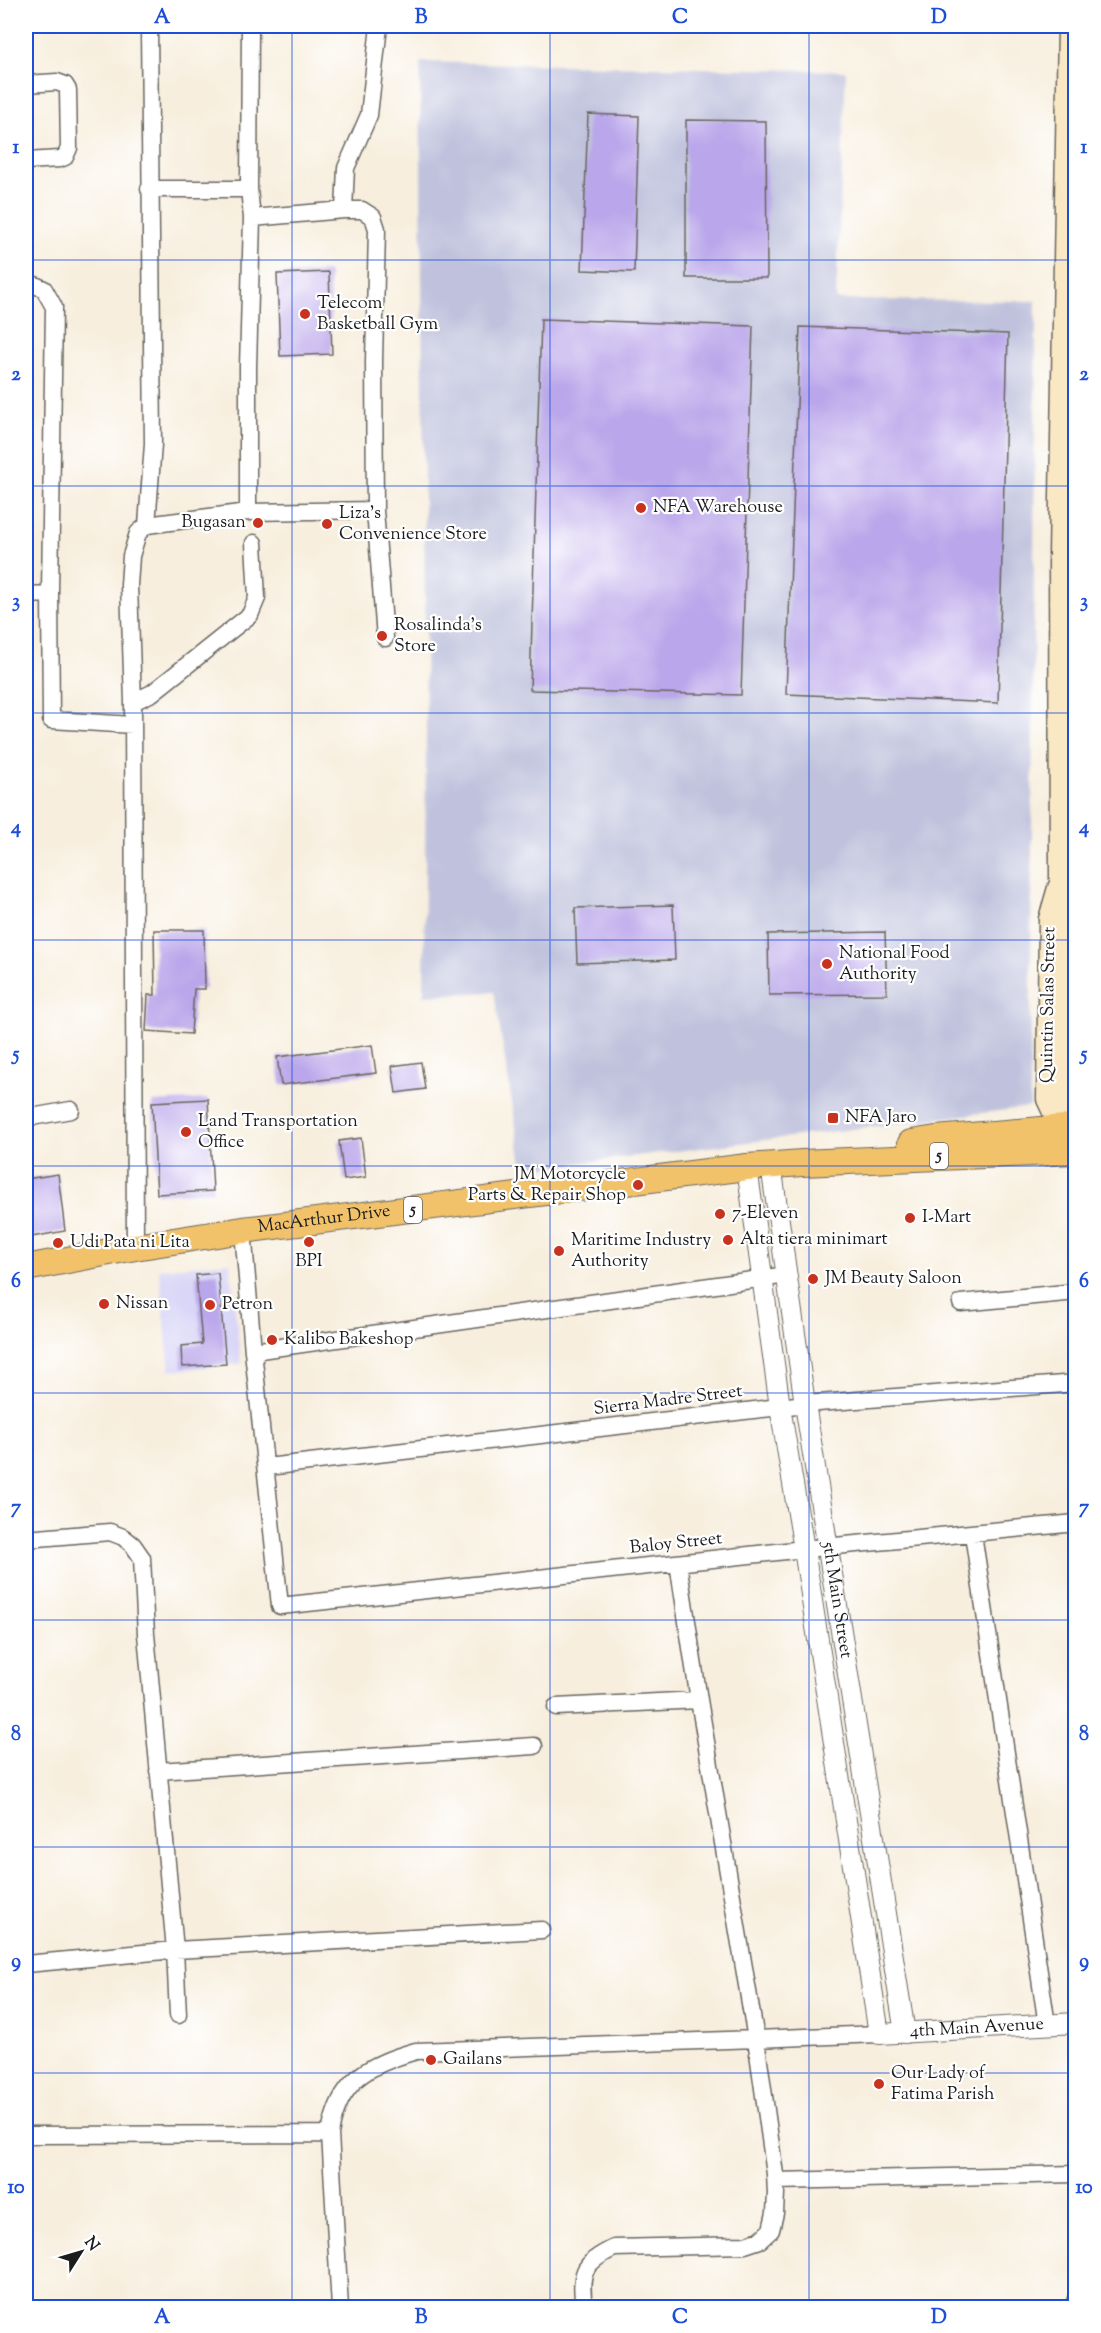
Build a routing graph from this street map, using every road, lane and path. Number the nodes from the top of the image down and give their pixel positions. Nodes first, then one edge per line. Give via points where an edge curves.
1 (149, 26) edge
2 (250, 26) edge
3 (380, 26) edge
4 (1069, 26) edge
5 (26, 84) edge
6 (26, 161) edge
7 (149, 189) junction
8 (249, 189) junction
9 (344, 210) junction
10 (252, 218) junction
11 (26, 284) edge
12 (1071, 303) edge
13 (375, 510) junction
14 (248, 512) junction
15 (147, 525) junction
16 (254, 543) dead end
17 (1067, 557) edge
18 (50, 594) junction
19 (26, 595) edge
20 (385, 638) dead end
21 (134, 702) junction
22 (133, 725) junction
23 (1069, 748) edge
24 (71, 1110) dead end
25 (26, 1118) edge
26 (1069, 1139) edge
27 (759, 1166) junction
28 (243, 1230) junction
29 (135, 1246) junction
30 (26, 1268) edge
31 (787, 1275) junction
32 (763, 1278) junction
33 (1076, 1292) edge
34 (962, 1303) dead end
35 (253, 1351) junction
36 (1076, 1383) edge
37 (805, 1404) junction
38 (780, 1407) junction
39 (267, 1467) junction
40 (1076, 1523) edge
41 (973, 1534) junction
42 (26, 1539) edge
43 (829, 1547) junction
44 (804, 1549) junction
45 (678, 1563) junction
46 (699, 1701) junction
47 (556, 1707) dead end
48 (534, 1746) dead end
49 (158, 1771) junction
50 (542, 1930) dead end
51 (175, 1950) junction
52 (26, 1964) edge
53 (178, 2015) dead end
54 (1076, 2023) edge
55 (1047, 2025) junction
56 (905, 2033) junction
57 (879, 2034) junction
58 (756, 2039) junction
59 (330, 2134) junction
60 (26, 2135) edge
61 (1076, 2174) edge
62 (776, 2181) junction
63 (1076, 2299) edge
64 (340, 2307) edge
65 (584, 2307) edge
66 (1073, 2307) edge

1 - 7 street
2 - 8 street
3 - 9 street via 369,116 346,168
4 - 12 main road, Quintin Salas Street
5 - 6 street via 57,82 68,90 69,148 65,158
7 - 8 street
7 - 15 street via 153,444
8 - 10 street
9 - 10 street
9 - 13 street via 362,210 373,217 377,229
10 - 14 street
11 - 18 street via 44,289 54,307
12 - 17 main road, Quintin Salas Street
13 - 14 street
13 - 20 street
14 - 15 street
15 - 21 street via 138,533 130,556
16 - 21 street via 257,598 250,615 152,693
17 - 23 main road, Quintin Salas Street
18 - 19 street
18 - 22 street via 51,720
21 - 22 street
22 - 29 street
23 - 26 main road, Quintin Salas Street via 1061,880 1068,924
24 - 25 street
26 - 27 main road, MacArthur Drive / 5 via 936,1139 802,1163
27 - 28 main road, MacArthur Drive / 5
27 - 31 street, 5th Main Street
27 - 32 street, 5th Main Street
28 - 29 main road, MacArthur Drive / 5
28 - 35 street
29 - 30 main road, MacArthur Drive / 5
31 - 32 street
31 - 37 street, 5th Main Street
32 - 35 street
32 - 38 street, 5th Main Street
33 - 34 street
35 - 39 street
36 - 37 street, Sierra Madre Street
37 - 38 street, Sierra Madre Street
37 - 43 street, 5th Main Street
38 - 39 street, Sierra Madre Street
38 - 44 street, 5th Main Street
39 - 45 street, Baloy Street via 280,1605
40 - 41 street, Baloy Street
41 - 43 street, Baloy Street
41 - 55 street
42 - 49 street via 110,1532 133,1545 142,1558
43 - 44 street, Baloy Street
43 - 56 street, 5th Main Street
44 - 45 street, Baloy Street
44 - 57 street, 5th Main Street
45 - 46 street
46 - 47 street
46 - 58 street
48 - 49 street
49 - 51 street
50 - 51 street
51 - 52 street
51 - 53 street
54 - 55 street, 4th Main Avenue
55 - 56 street, 4th Main Avenue
56 - 57 street, 4th Main Avenue
57 - 58 street
58 - 59 street via 416,2051 387,2059 362,2072 333,2113
58 - 62 street
59 - 60 street
59 - 64 street
61 - 62 street
62 - 65 street via 771,2230 760,2240 745,2245 614,2248 587,2267 582,2277
63 - 66 street

